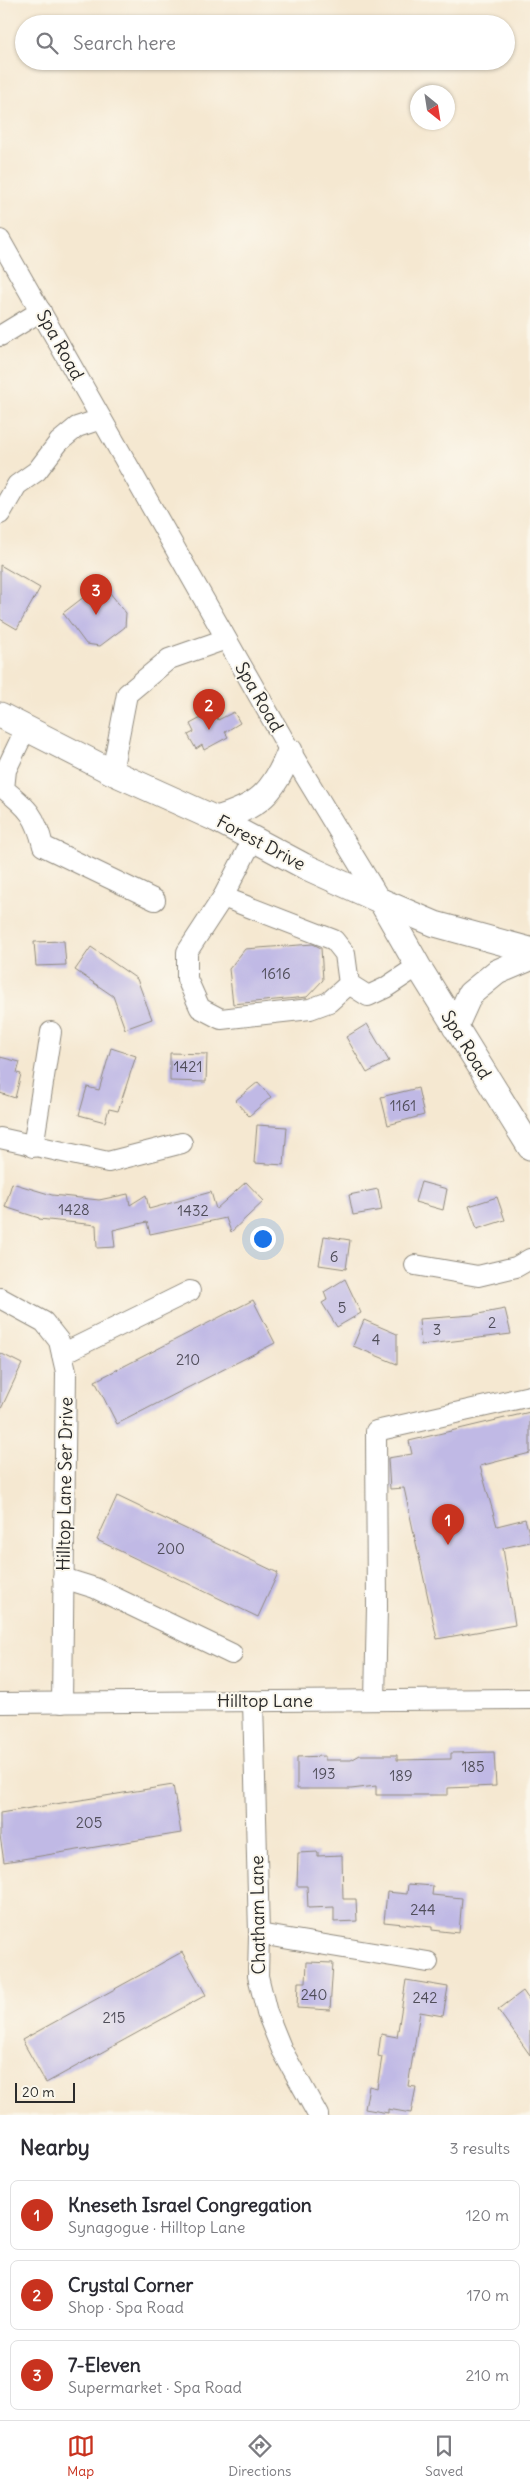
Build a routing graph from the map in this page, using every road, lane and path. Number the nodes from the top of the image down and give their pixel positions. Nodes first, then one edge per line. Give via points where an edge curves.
1 (0, 240) edge
2 (41, 311) junction
3 (0, 336) edge
4 (101, 419) junction
5 (0, 514) edge
6 (226, 639) junction
7 (0, 715) edge
8 (26, 728) junction
9 (290, 751) junction
10 (112, 772) junction
11 (216, 819) junction
12 (253, 839) junction
13 (223, 896) junction
14 (154, 900) dead end
15 (381, 901) junction
16 (530, 950) edge
17 (530, 958) edge
18 (418, 966) junction
19 (349, 984) junction
20 (455, 1027) junction
21 (51, 1032) dead end
22 (0, 1138) edge
23 (182, 1144) dead end
24 (32, 1147) junction
25 (530, 1147) edge
26 (530, 1259) edge
27 (415, 1265) dead end
28 (190, 1291) dead end
29 (0, 1298) edge
30 (62, 1354) junction
31 (530, 1396) edge
32 (64, 1578) junction
33 (232, 1654) dead end
34 (530, 1699) edge
35 (375, 1700) junction
36 (253, 1701) junction
37 (0, 1703) edge
38 (62, 1703) junction
39 (259, 1934) junction
40 (428, 1962) dead end
41 (318, 2115) edge

1 - 2 street, Spa Road
2 - 3 street
2 - 4 street, Spa Road
4 - 5 street via 77,427 59,442 37,471 17,485
4 - 6 street, Spa Road
6 - 9 street, Spa Road
6 - 10 street via 169,659 127,694
7 - 8 main road, Forest Drive
8 - 10 main road, Forest Drive
8 - 14 street via 6,770 4,789 28,808 43,846
9 - 11 main road via 280,776 264,796 235,814
9 - 15 street, Spa Road
10 - 11 main road, Forest Drive
11 - 12 main road, Forest Drive
12 - 13 street
12 - 15 main road, Forest Drive
13 - 19 street via 334,940 345,954
13 - 19 street via 187,952 187,979 200,1008 222,1019 310,1009 329,1002
15 - 16 main road, Forest Drive via 435,924
15 - 18 main road, Spa Road
17 - 20 main road via 497,972 470,994
18 - 19 street via 368,996
18 - 20 main road, Spa Road
20 - 25 main road, Spa Road
21 - 24 street
22 - 24 street
23 - 24 street via 108,1162
26 - 27 street via 516,1267 478,1276
28 - 30 street
29 - 30 street, Hilltop Lane Ser Drive via 44,1322 59,1341
30 - 32 street, Hilltop Lane Ser Drive via 66,1372
31 - 35 street via 376,1432
32 - 33 street via 94,1588
32 - 38 street, Hilltop Lane Ser Drive
34 - 35 street, Hilltop Lane
35 - 36 street, Hilltop Lane
36 - 38 street, Hilltop Lane
36 - 39 street, Chatham Lane
37 - 38 street, Hilltop Lane
39 - 40 street
39 - 41 street, Chatham Lane via 258,1976 267,2013 282,2050

